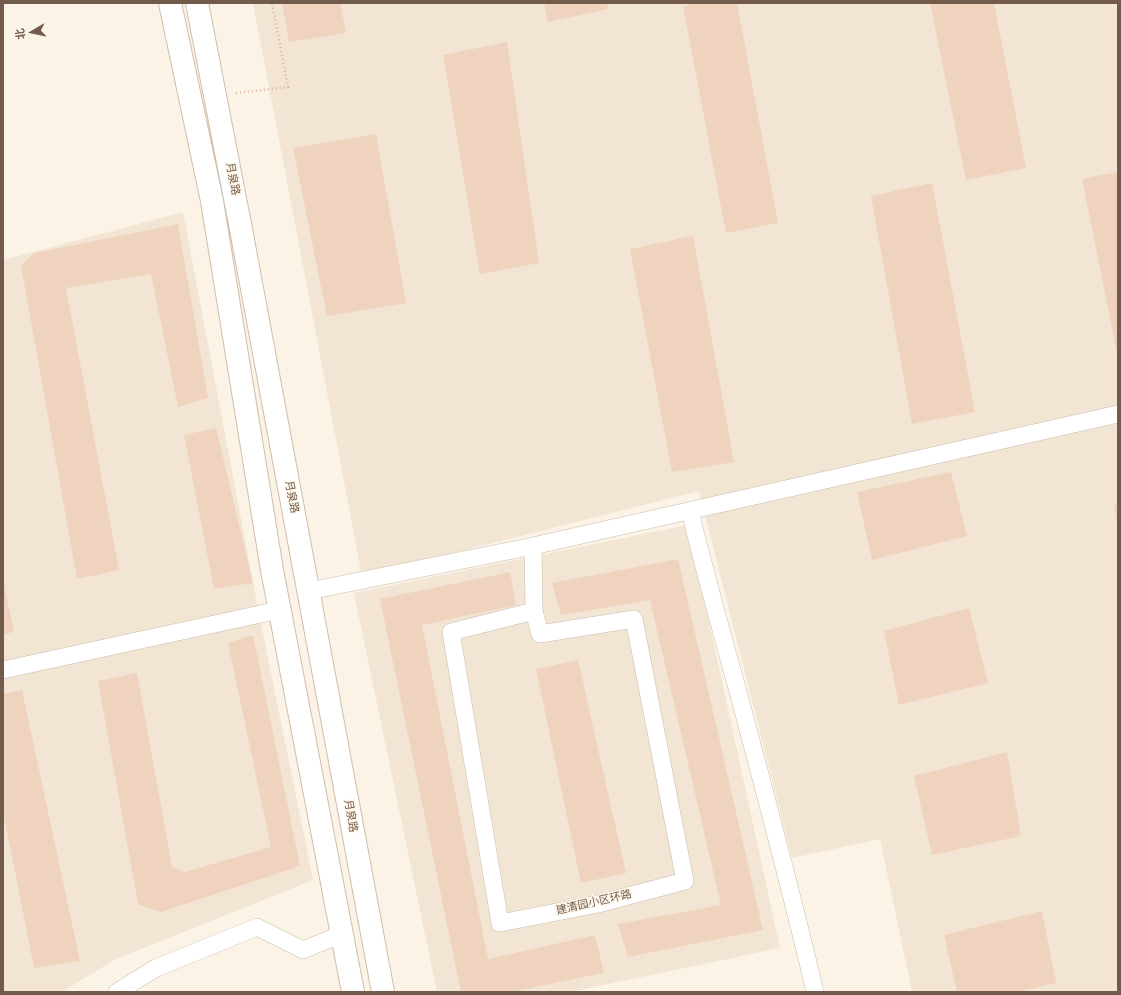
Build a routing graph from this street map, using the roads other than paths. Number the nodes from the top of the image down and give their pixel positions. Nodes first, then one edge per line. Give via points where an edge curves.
1 (170, 3) edge
2 (197, 3) edge
3 (1118, 414) edge
4 (690, 511) junction
5 (533, 546) junction
6 (309, 591) junction
7 (279, 610) junction
8 (534, 611) junction
9 (3, 670) edge
10 (342, 934) junction
11 (117, 992) edge
12 (353, 992) edge
13 (383, 992) edge
14 (815, 992) edge

1 - 7 main road via 212,201
2 - 6 main road, 月泉路
3 - 4 street
4 - 5 street
4 - 14 street
5 - 6 street
5 - 8 street, 建清园小区环路
6 - 13 main road, 月泉路
7 - 9 street
7 - 10 main road
8 - 8 street, 建清园小区环路 via 450,632 500,923 598,904 685,881 634,620 540,634
10 - 11 street via 303,950 257,927 156,968
10 - 12 main road

